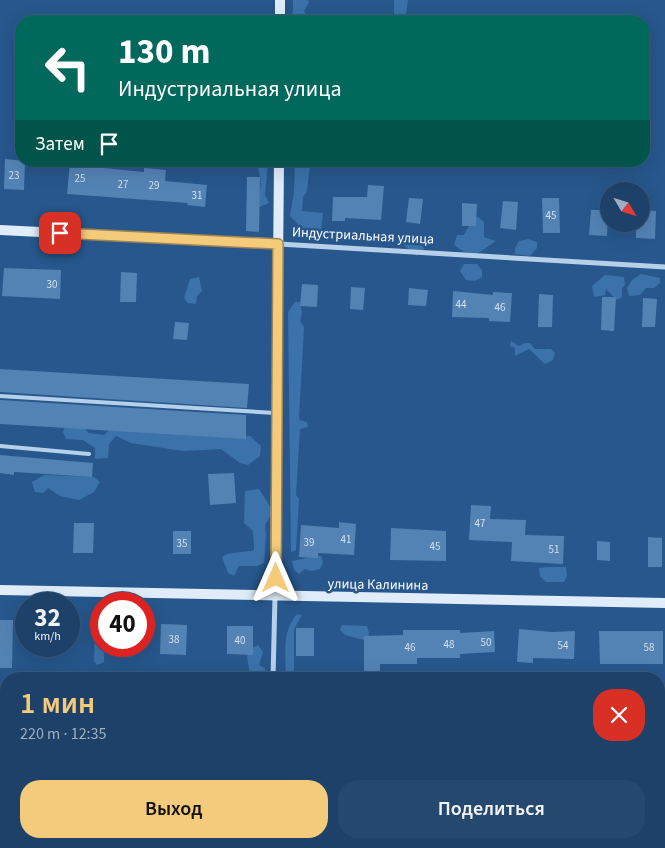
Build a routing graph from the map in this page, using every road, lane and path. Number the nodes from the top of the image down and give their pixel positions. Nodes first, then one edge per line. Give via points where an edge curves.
1 (280, 0) edge
2 (280, 15) edge
3 (279, 167) edge
4 (0, 230) edge
5 (278, 244) junction
6 (665, 267) edge
7 (0, 396) edge
8 (277, 413) junction
9 (0, 446) edge
10 (89, 454) dead end
11 (0, 590) edge
12 (275, 596) junction
13 (665, 603) edge
14 (273, 672) edge

1 - 2 street
3 - 5 street
4 - 5 street, Индустриальная улица
5 - 6 street, Индустриальная улица
5 - 8 street
7 - 8 lane
8 - 12 street
9 - 10 lane
11 - 12 street, улица Калинина
12 - 13 street, улица Калинина
12 - 14 street

